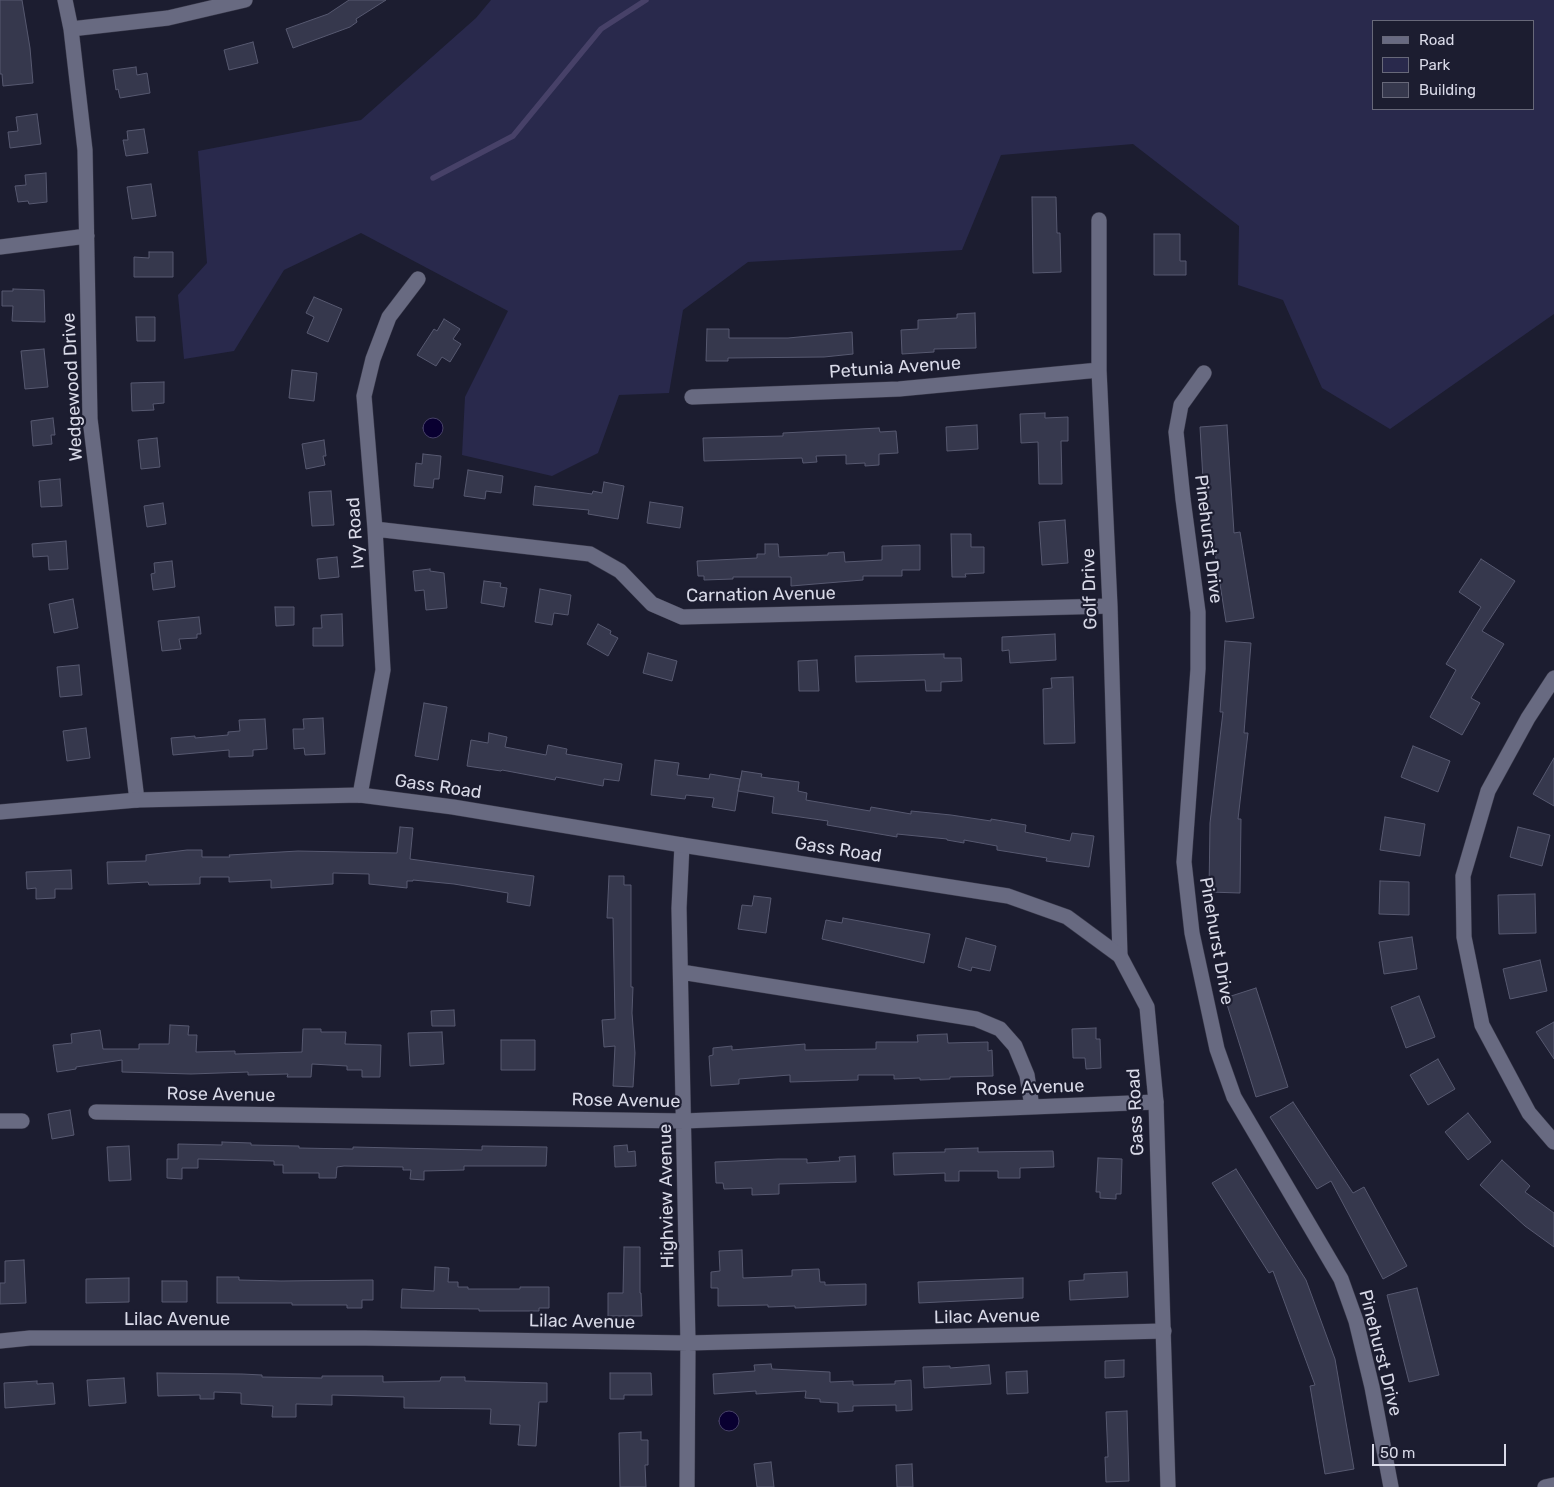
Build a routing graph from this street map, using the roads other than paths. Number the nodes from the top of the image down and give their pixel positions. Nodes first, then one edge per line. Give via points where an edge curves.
1 (65, 0) edge
2 (245, 0) edge
3 (71, 29) junction
4 (1099, 220) dead end
5 (87, 236) junction
6 (0, 247) edge
7 (418, 279) dead end
8 (1100, 370) junction
9 (1204, 373) dead end
10 (692, 397) dead end
11 (375, 529) junction
12 (1110, 606) junction
13 (1554, 678) edge
14 (360, 795) junction
15 (137, 800) junction
16 (0, 812) edge
17 (682, 845) junction
18 (1120, 956) junction
19 (681, 972) junction
20 (1156, 1102) junction
21 (1032, 1107) junction
22 (96, 1112) dead end
23 (22, 1120) dead end
24 (0, 1121) edge
25 (684, 1121) junction
26 (1554, 1142) edge
27 (1164, 1331) junction
28 (0, 1340) edge
29 (688, 1343) junction
30 (1554, 1486) edge
31 (688, 1487) edge
32 (1168, 1487) edge
33 (1391, 1487) edge
34 (1545, 1487) edge

1 - 3 street, Wedgewood Drive
2 - 3 street via 168,18
3 - 5 street, Wedgewood Drive via 84,150
4 - 8 street, Golf Drive
5 - 6 street
5 - 15 street, Wedgewood Drive via 90,419
7 - 11 street, Ivy Road via 389,317 373,359 364,396
8 - 10 street, Petunia Avenue via 899,389
8 - 12 street, Golf Drive
9 - 33 street, Pinehurst Drive via 1180,405 1176,432 1198,612 1198,669 1184,862 1192,933 1217,1049 1234,1096 1341,1279 1356,1321 1372,1386
11 - 12 street, Carnation Avenue via 590,554 620,570 652,604 682,616
11 - 14 street, Ivy Road via 384,670
12 - 18 street, Golf Drive
13 - 26 street via 1488,791 1464,876 1464,937 1482,1025 1529,1113
14 - 15 street, Gass Road
14 - 17 street, Gass Road via 454,806
15 - 16 street, Gass Road
17 - 18 street, Gass Road via 1008,896 1067,917
17 - 19 street, Highview Avenue via 679,908
18 - 20 street, Gass Road via 1147,1007
19 - 21 street via 976,1019 1000,1029 1014,1046 1027,1074
19 - 25 street, Highview Avenue
20 - 21 street, Rose Avenue
20 - 27 street, Gass Road
21 - 25 street, Rose Avenue
22 - 25 street, Rose Avenue
23 - 24 street
25 - 29 street, Highview Avenue
27 - 29 street, Lilac Avenue
27 - 32 street, Gass Road
28 - 29 street, Lilac Avenue via 365,1338
29 - 31 street, Highview Avenue
30 - 34 street

